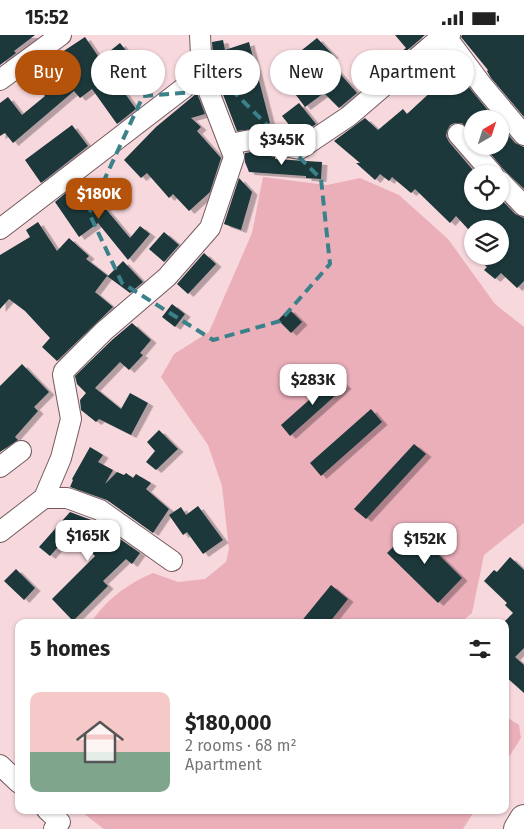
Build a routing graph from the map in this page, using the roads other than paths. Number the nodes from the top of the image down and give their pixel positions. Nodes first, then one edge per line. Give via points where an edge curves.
1 (60, 35) edge
2 (200, 35) edge
3 (448, 37) edge
4 (201, 50) edge
5 (0, 80) edge
6 (175, 95) edge
7 (210, 95) edge
8 (458, 134) dead end
9 (524, 135) edge
10 (229, 144) junction
11 (485, 165) edge
12 (509, 190) edge
13 (524, 206) edge
14 (0, 229) edge
15 (21, 451) dead end
16 (0, 467) edge
17 (44, 498) junction
18 (0, 532) edge
19 (172, 561) dead end
20 (0, 765) edge
21 (15, 779) edge
22 (524, 819) edge
23 (518, 829) edge

1 - 5 street
2 - 4 street
3 - 9 street via 482,85
3 - 10 street via 433,44 349,116 300,149 251,140
6 - 14 street
7 - 10 street
8 - 11 street
10 - 17 street via 234,157 210,228 167,277 104,331 64,371 71,419 61,458
12 - 13 street
15 - 16 street
17 - 18 street
17 - 19 street via 67,499 100,509
20 - 21 street
22 - 23 highway

